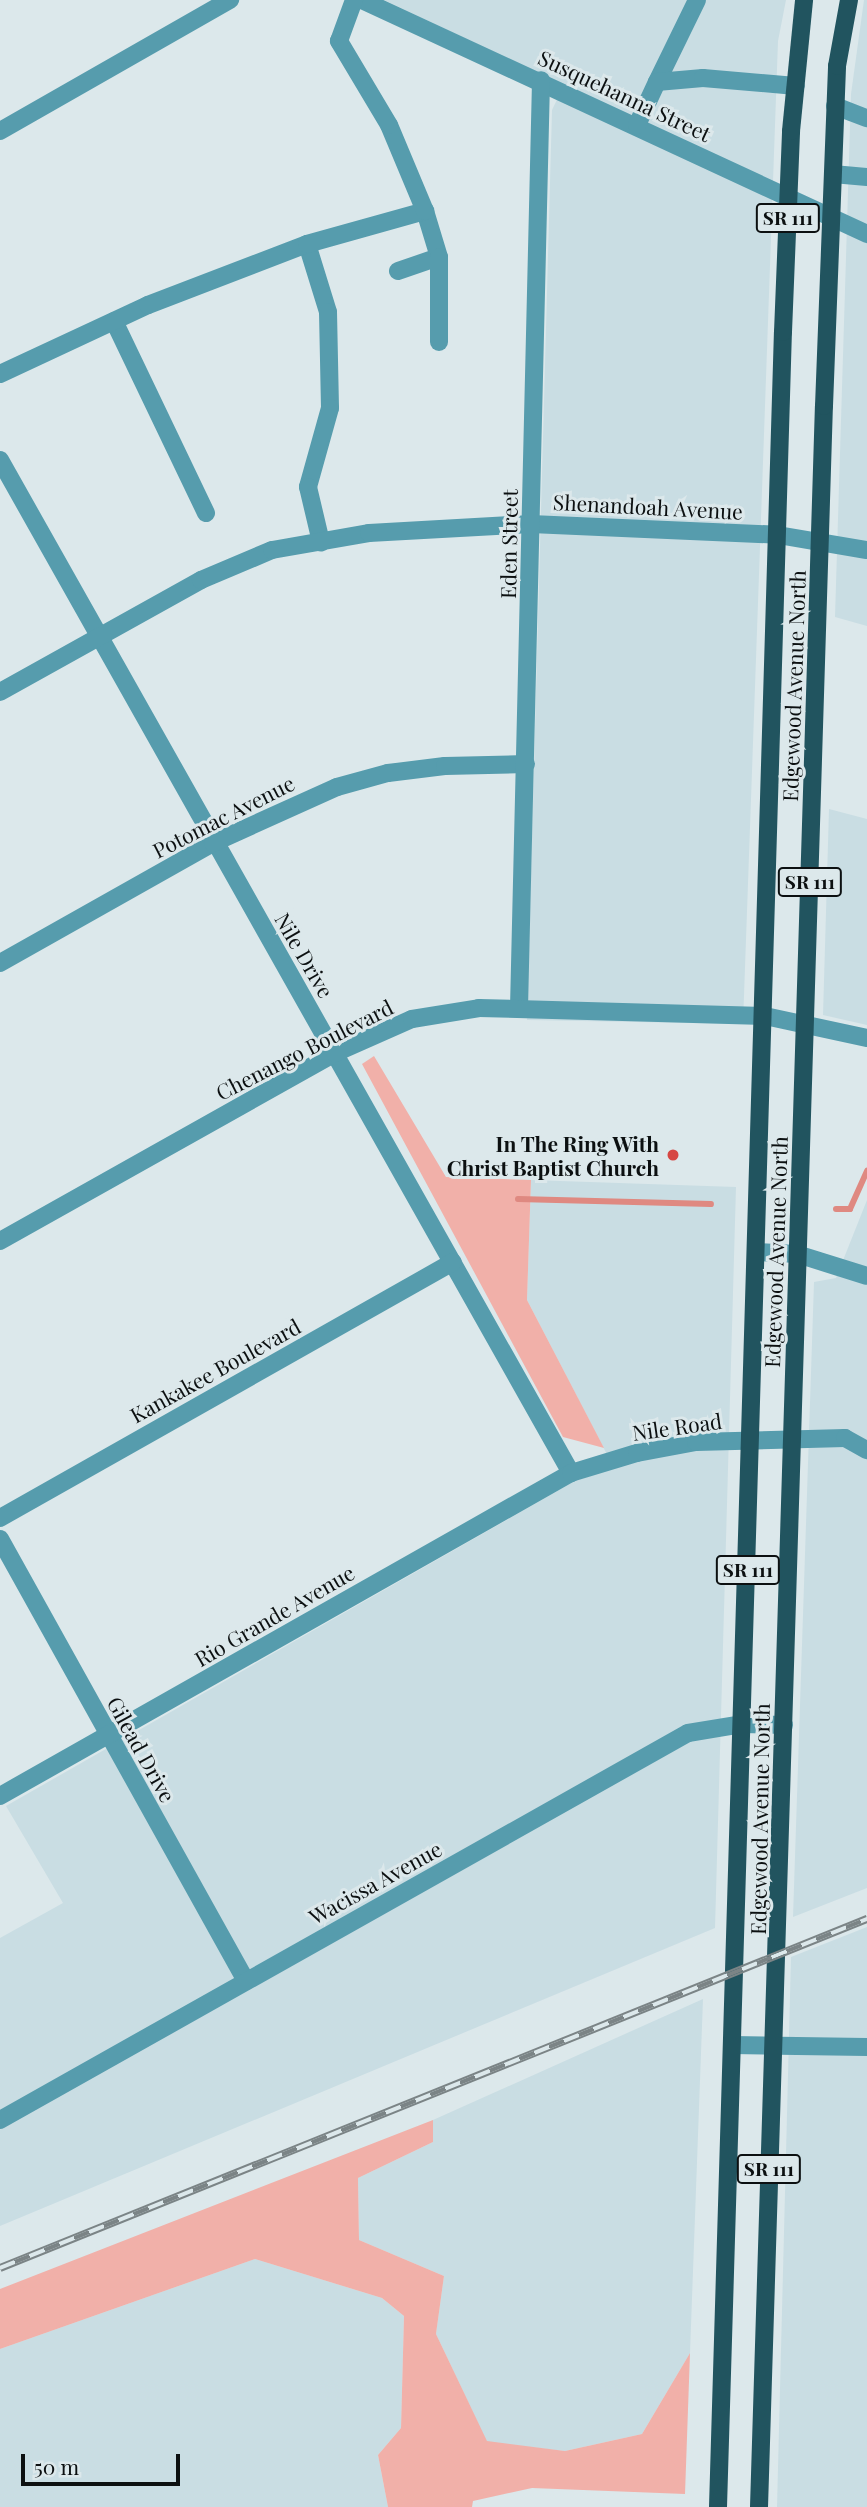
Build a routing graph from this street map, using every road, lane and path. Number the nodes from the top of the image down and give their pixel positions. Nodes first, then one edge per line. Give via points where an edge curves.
1 (230, 0) edge
2 (354, 0) edge
3 (362, 0) edge
4 (697, 0) edge
5 (804, 0) edge
6 (849, 0) edge
7 (541, 80) junction
8 (657, 82) junction
9 (796, 86) junction
10 (835, 106) junction
11 (867, 118) edge
12 (637, 125) junction
13 (0, 131) edge
14 (833, 174) junction
15 (867, 177) edge
16 (789, 197) junction
17 (425, 212) junction
18 (831, 218) junction
19 (867, 234) edge
20 (307, 244) junction
21 (439, 257) junction
22 (398, 271) dead end
23 (114, 321) junction
24 (439, 342) dead end
25 (0, 374) edge
26 (0, 460) edge
27 (206, 513) dead end
28 (531, 524) junction
29 (778, 535) junction
30 (820, 541) junction
31 (321, 542) junction
32 (867, 550) edge
33 (99, 636) junction
34 (0, 692) edge
35 (526, 764) junction
36 (213, 843) junction
37 (0, 963) edge
38 (519, 1008) junction
39 (765, 1016) junction
40 (806, 1021) junction
41 (867, 1038) edge
42 (335, 1054) junction
43 (0, 1241) edge
44 (756, 1252) junction
45 (797, 1254) junction
46 (453, 1262) junction
47 (867, 1276) edge
48 (752, 1439) junction
49 (793, 1439) junction
50 (867, 1450) edge
51 (571, 1473) junction
52 (0, 1518) edge
53 (0, 1539) edge
54 (743, 1724) junction
55 (784, 1725) junction
56 (107, 1735) junction
57 (0, 1797) edge
58 (246, 1981) junction
59 (732, 2045) junction
60 (773, 2046) junction
61 (867, 2047) edge
62 (0, 2120) edge
63 (718, 2507) edge
64 (759, 2507) edge

1 - 13 street
2 - 17 street via 339,41 388,125
3 - 7 street, Susquehanna Street
4 - 8 street
5 - 9 main road, Edgewood Avenue North / SR 111
6 - 10 main road, Edgewood Avenue North / SR 111
7 - 12 street, Susquehanna Street
7 - 28 street, Eden Street
8 - 9 street via 703,78
8 - 12 street
9 - 16 main road, Edgewood Avenue North / SR 111
10 - 11 street
10 - 14 main road, Edgewood Avenue North / SR 111
12 - 16 street, Susquehanna Street
14 - 15 street
14 - 18 main road, Edgewood Avenue North / SR 111
16 - 18 street, Susquehanna Street
16 - 29 main road, Edgewood Avenue North / SR 111
17 - 20 street
17 - 21 street
18 - 19 street, Susquehanna Street
18 - 30 main road, Edgewood Avenue North / SR 111
20 - 23 street
20 - 31 street via 328,312 330,408 308,487
21 - 22 street
21 - 24 street
23 - 25 street
23 - 27 street
26 - 33 street, Nile Drive
28 - 29 street, Shenandoah Avenue
28 - 31 street, Shenandoah Avenue via 445,525
28 - 35 street, Eden Street
29 - 30 street, Shenandoah Avenue
29 - 39 main road, Edgewood Avenue North / SR 111
30 - 32 street, Shenandoah Avenue
30 - 40 main road, Edgewood Avenue North / SR 111
31 - 33 street, Shenandoah Avenue via 272,550 201,580
33 - 34 street, Shenandoah Avenue
33 - 36 street, Nile Drive
35 - 36 street, Potomac Avenue via 388,773 326,791
35 - 38 street, Eden Street
36 - 37 street, Potomac Avenue
36 - 42 street, Nile Drive
38 - 39 street, Chenango Boulevard
38 - 42 street, Chenango Boulevard via 479,1008 412,1019
39 - 40 street, Chenango Boulevard
39 - 44 main road, Edgewood Avenue North / SR 111
40 - 41 street, Chenango Boulevard
40 - 45 main road, Edgewood Avenue North / SR 111
42 - 43 street, Chenango Boulevard
42 - 46 street, Nile Drive
44 - 45 street
44 - 48 main road, Edgewood Avenue North / SR 111
45 - 47 street
45 - 49 main road, Edgewood Avenue North / SR 111
46 - 51 street, Nile Drive
46 - 52 street, Kankakee Boulevard
48 - 49 street, Nile Road
48 - 51 street, Nile Road via 637,1453
48 - 54 main road, Edgewood Avenue North / SR 111
49 - 50 street, Nile Road via 845,1438
49 - 55 main road, Edgewood Avenue North / SR 111
51 - 56 street, Rio Grande Avenue
53 - 56 street, Gilead Drive
54 - 55 street, Wacissa Avenue
54 - 58 street, Wacissa Avenue via 688,1733
54 - 59 main road, Edgewood Avenue North / SR 111
55 - 60 main road, Edgewood Avenue North / SR 111
56 - 57 street, Rio Grande Avenue
56 - 58 street, Gilead Drive
58 - 62 street, Wacissa Avenue
59 - 60 street
59 - 63 main road, Edgewood Avenue North / SR 111
60 - 61 street
60 - 64 main road, Edgewood Avenue North / SR 111

